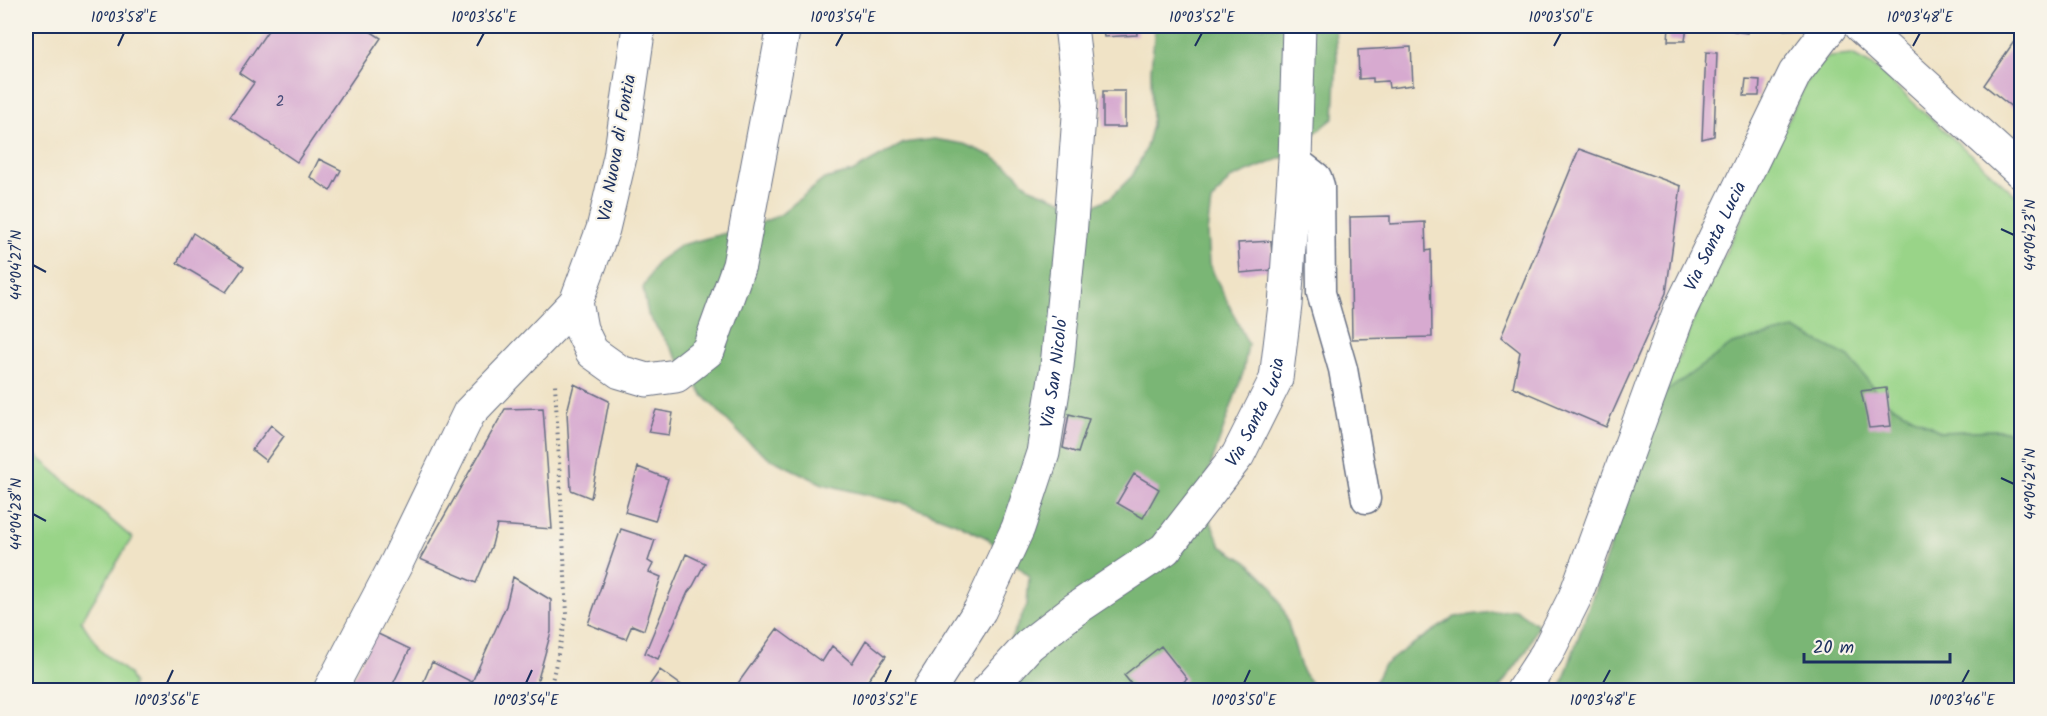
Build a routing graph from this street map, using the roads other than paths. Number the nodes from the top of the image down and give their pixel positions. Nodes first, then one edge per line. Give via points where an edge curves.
1 (639, 26) edge
2 (784, 26) edge
3 (1071, 26) edge
4 (1299, 26) edge
5 (1831, 26) edge
6 (1860, 26) edge
7 (1295, 160) junction
8 (2022, 173) edge
9 (579, 316) junction
10 (1366, 499) dead end
11 (330, 690) edge
12 (929, 690) edge
13 (988, 690) edge
14 (1523, 690) edge

1 - 9 street, Via Nuova di Fontia via 620,157
2 - 9 street via 739,265 708,351 676,376 647,381 620,372 592,352
3 - 12 street, Via San Nicolo' via 1080,103 1057,366 1043,453 1018,528 980,610
4 - 7 street, Via Santa Lucia
5 - 14 street, Via Santa Lucia via 1795,73 1680,310 1575,597 1547,654
6 - 8 street
7 - 10 lane via 1317,177 1320,186 1322,293 1343,369
7 - 13 street, Via Santa Lucia via 1276,379 1238,455 1165,549 1029,645
9 - 11 street via 469,413

